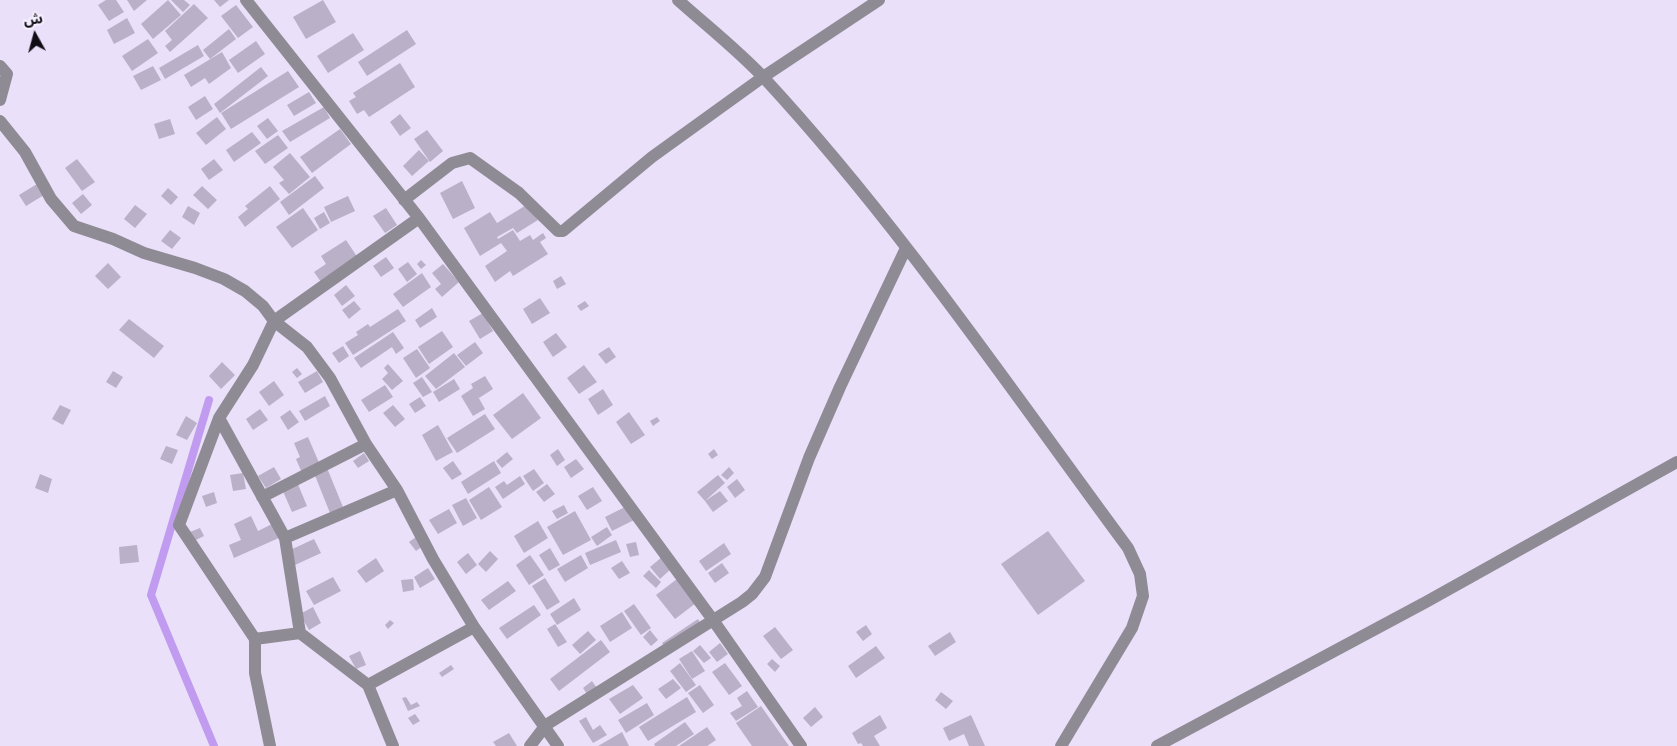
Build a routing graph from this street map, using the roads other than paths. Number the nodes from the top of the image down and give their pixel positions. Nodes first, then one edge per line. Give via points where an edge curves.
1 (246, 0) edge
2 (678, 0) edge
3 (879, 0) edge
4 (0, 66) edge
5 (764, 77) junction
6 (0, 100) edge
7 (0, 121) edge
8 (404, 200) junction
9 (419, 218) junction
10 (906, 248) junction
11 (274, 321) junction
12 (219, 418) junction
13 (366, 444) junction
14 (1677, 462) edge
15 (397, 490) junction
16 (262, 497) junction
17 (285, 538) junction
18 (713, 620) junction
19 (474, 627) junction
20 (300, 633) junction
21 (255, 639) junction
22 (368, 685) junction
23 (546, 726) junction
24 (270, 746) edge
25 (393, 746) edge
26 (530, 746) edge
27 (558, 746) edge
28 (801, 746) edge
29 (1061, 746) edge
30 (1157, 746) edge

1 - 8 street
2 - 5 street
3 - 5 street
4 - 6 street via 8,74
5 - 8 street via 652,157 563,232 558,231 519,193 470,158 452,163
5 - 10 street via 842,167
7 - 11 street via 34,166 51,199 74,226 224,279 263,306
8 - 9 street
9 - 11 street
9 - 18 street
10 - 18 street via 809,458 765,578 752,594
10 - 29 street via 1128,548 1140,574 1143,596 1132,628
11 - 12 street via 253,365
11 - 13 street via 307,347 330,378
12 - 16 street
12 - 21 street via 179,525
13 - 15 street
13 - 16 street
14 - 30 street via 1426,602
15 - 17 street
15 - 19 street
16 - 17 street
17 - 20 street
18 - 23 street
18 - 28 street
19 - 22 street
19 - 23 street
20 - 21 street
20 - 22 street
21 - 24 street via 256,682
22 - 25 street
23 - 26 street
23 - 27 street

